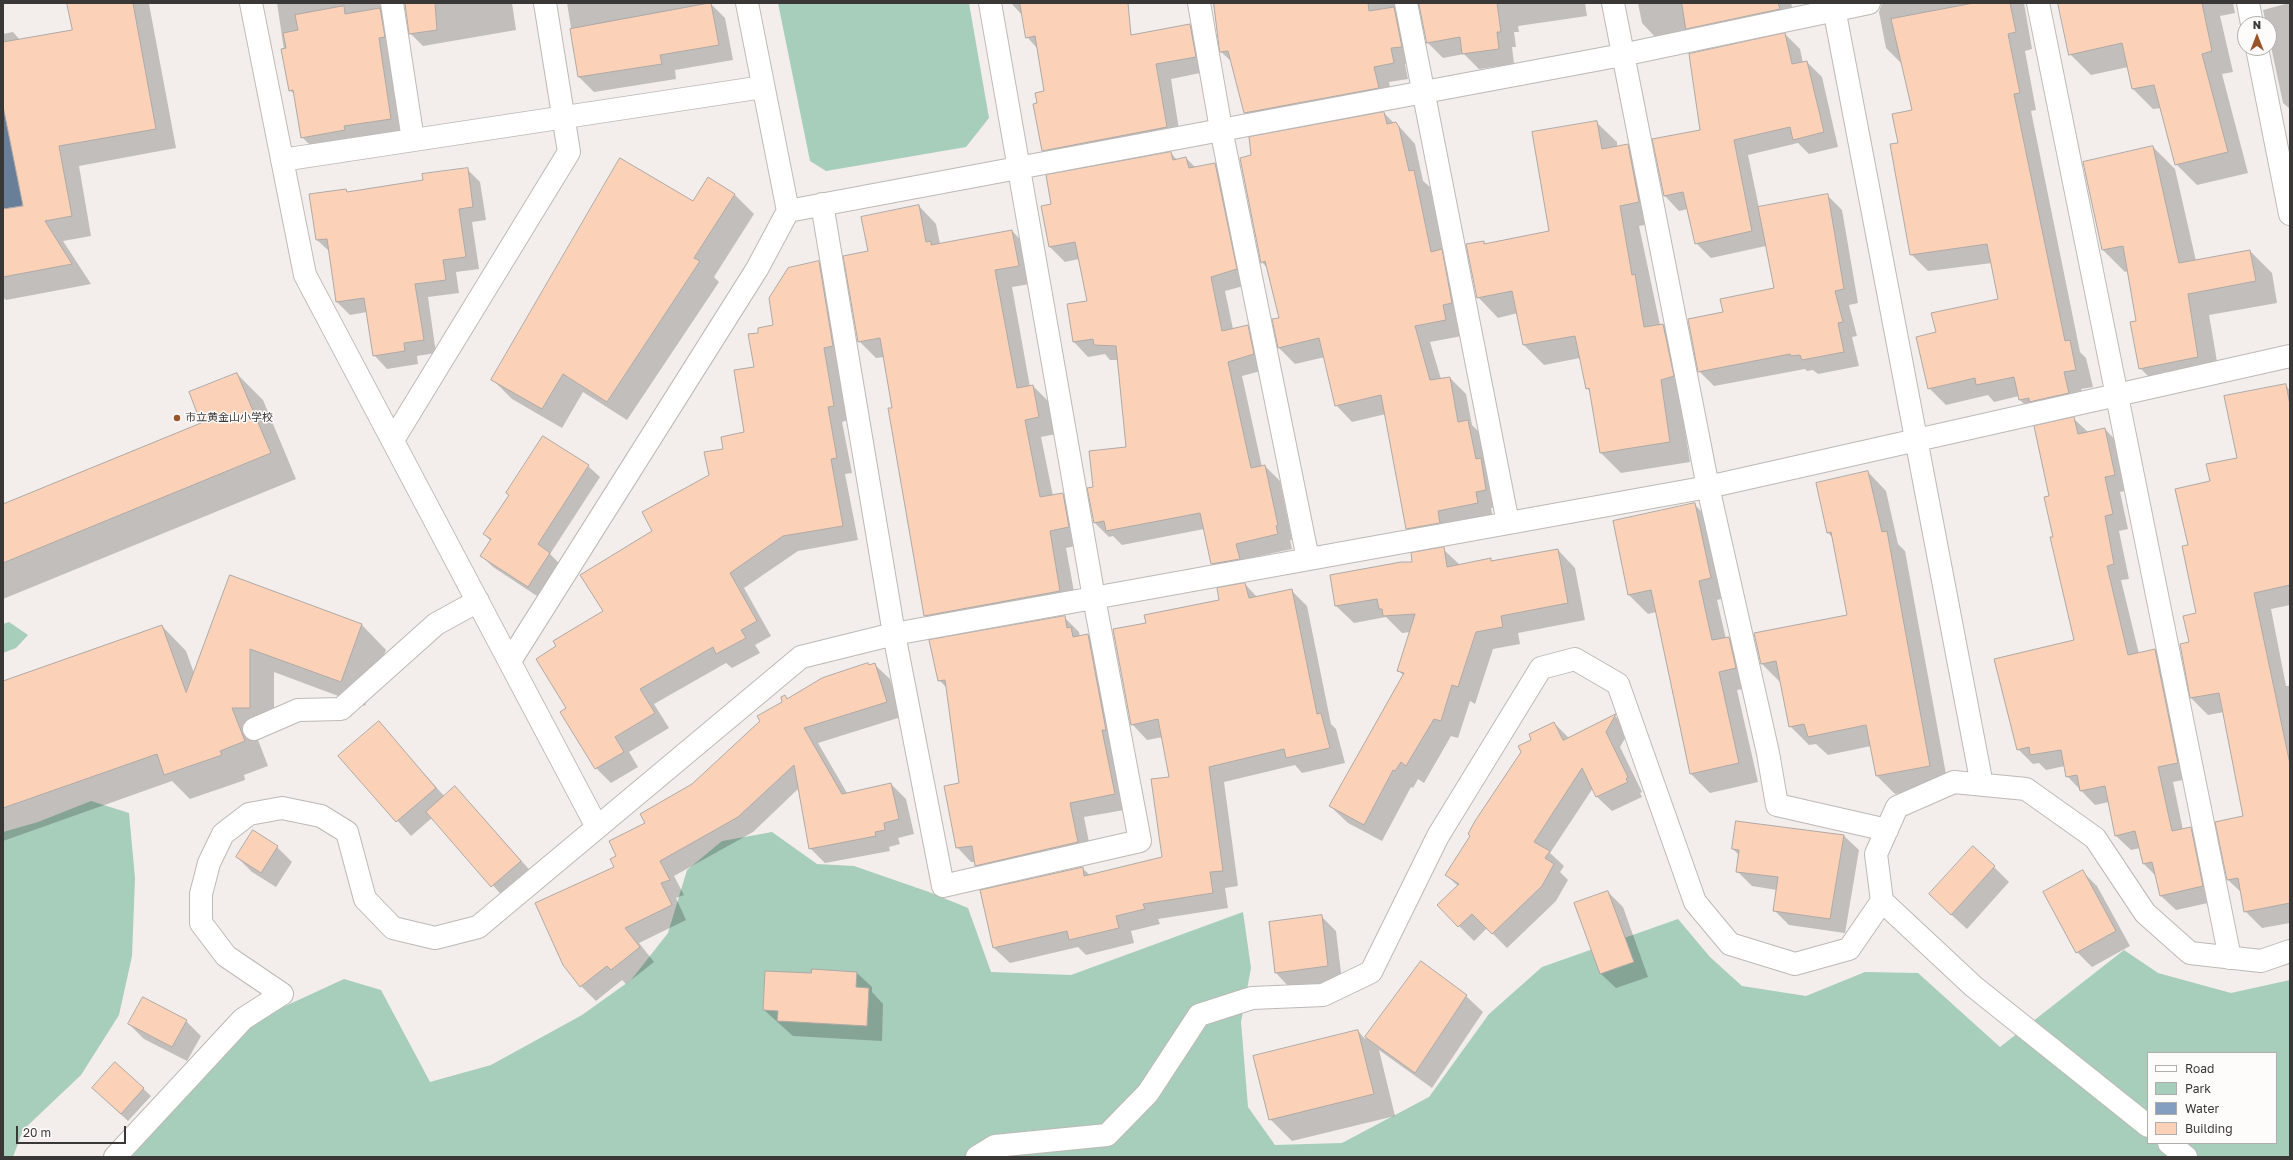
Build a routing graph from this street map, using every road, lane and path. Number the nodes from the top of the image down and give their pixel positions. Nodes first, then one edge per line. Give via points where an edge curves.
1 (251, 3) edge
2 (392, 3) edge
3 (545, 3) edge
4 (747, 3) edge
5 (990, 3) edge
6 (1199, 3) edge
7 (1406, 3) edge
8 (1613, 3) edge
9 (1869, 3) edge
10 (2038, 3) edge
11 (2248, 3) edge
12 (1834, 7) edge
13 (2250, 16) edge
14 (1622, 55) junction
15 (2259, 56) edge
16 (764, 87) junction
17 (1423, 91) junction
18 (564, 117) junction
19 (1221, 129) junction
20 (414, 140) junction
21 (282, 160) junction
22 (1020, 167) junction
23 (822, 204) junction
24 (788, 211) junction
25 (2290, 214) edge
26 (2290, 356) edge
27 (2116, 394) junction
28 (1917, 439) junction
29 (393, 440) junction
30 (1708, 487) junction
31 (1508, 523) junction
32 (1308, 559) junction
33 (1094, 598) junction
34 (478, 601) junction
35 (894, 634) junction
36 (510, 661) junction
37 (254, 729) dead end
38 (1982, 785) junction
39 (597, 827) junction
40 (1887, 830) junction
41 (1882, 901) junction
42 (2290, 951) edge
43 (2230, 958) junction
44 (2147, 1125) edge
45 (2170, 1144) edge
46 (115, 1157) edge
47 (977, 1157) edge
48 (2186, 1157) edge

1 - 21 street
2 - 20 street
3 - 18 street
4 - 16 street
5 - 22 street
6 - 19 street
7 - 17 street
8 - 14 street
9 - 12 street
10 - 27 street
11 - 13 street
12 - 14 street
12 - 28 street
14 - 17 street
14 - 30 street
15 - 25 street
16 - 18 street
16 - 24 street
17 - 19 street
17 - 31 street
18 - 20 street
18 - 29 street via 568,152
19 - 22 street
19 - 32 street
20 - 21 street
21 - 29 street via 305,275
22 - 23 street
22 - 33 street
23 - 24 street
23 - 35 street
24 - 36 street via 757,269
26 - 27 street
27 - 28 street
27 - 43 street
28 - 30 street
28 - 38 street
29 - 34 street
30 - 31 street
30 - 40 street via 1768,753 1777,805
31 - 32 street
32 - 33 street
33 - 35 street
33 - 35 street via 1140,841 943,886
34 - 36 street
34 - 37 street via 436,624 341,709 298,710
35 - 39 street via 801,657
36 - 39 street
38 - 40 street via 1954,782 1897,807
38 - 43 street via 2026,789 2095,838 2145,913 2190,953
39 - 46 street via 478,926 435,938 393,928 366,898 347,832 320,816 282,808 249,814 223,834 209,863 201,894 201,924 226,956 282,994 243,1018
40 - 41 street via 1876,854
41 - 44 street via 1973,986
41 - 47 street via 1849,949 1795,964 1730,944 1695,902 1618,684 1575,659 1541,668 1438,836 1370,972 1323,995 1252,998 1199,1016 1148,1093 1107,1136 995,1146
42 - 43 street via 2262,961
45 - 48 street

